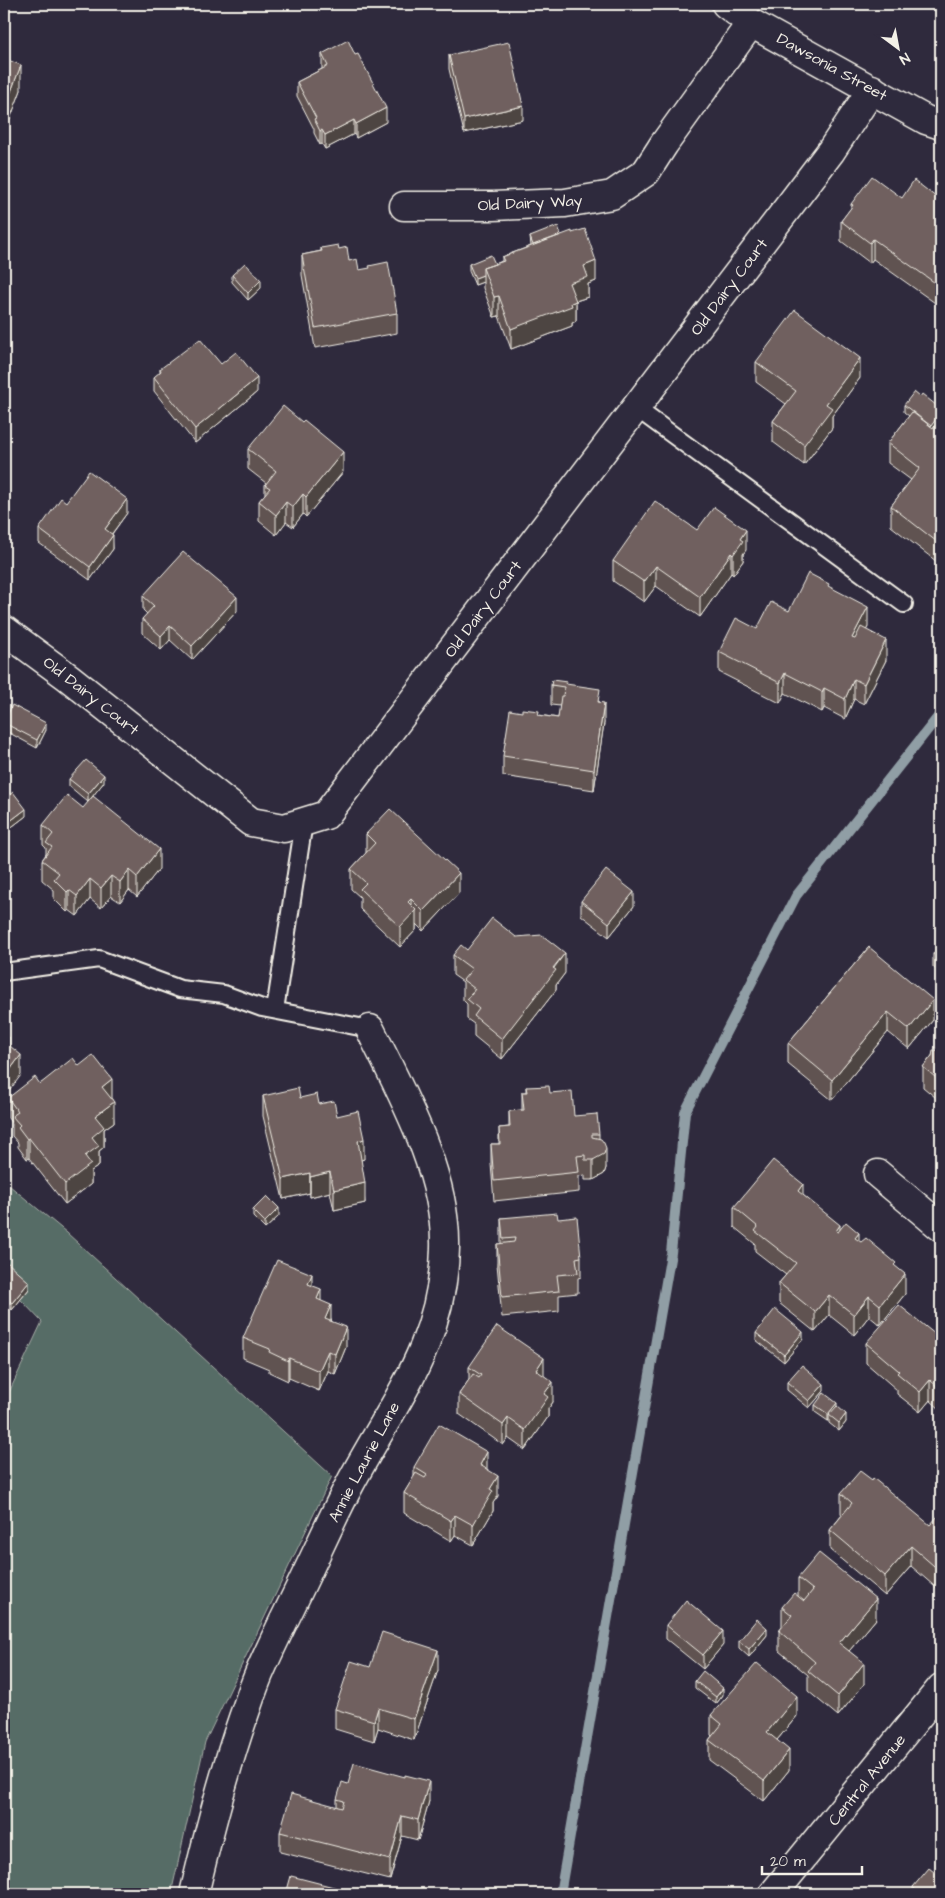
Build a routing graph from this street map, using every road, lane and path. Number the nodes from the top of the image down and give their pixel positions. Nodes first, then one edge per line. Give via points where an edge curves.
1 (726, 4) edge
2 (751, 23) junction
3 (872, 89) junction
4 (941, 126) edge
5 (404, 206) dead end
6 (636, 408) junction
7 (904, 604) dead end
8 (4, 630) edge
9 (304, 822) junction
10 (4, 972) edge
11 (275, 1010) junction
12 (370, 1029) joint
13 (878, 1174) dead end
14 (941, 1227) edge
15 (941, 1688) edge
16 (194, 1894) edge
17 (773, 1894) edge

1 - 2 street, Dawsonia Street
2 - 3 street, Dawsonia Street
2 - 5 street, Old Dairy Way via 646,172 612,195 565,203
3 - 4 street, Dawsonia Street
3 - 6 street, Old Dairy Court via 831,151
6 - 7 lane
6 - 9 street, Old Dairy Court via 326,815
8 - 9 street, Old Dairy Court via 251,822 284,828
9 - 11 lane
10 - 11 lane via 99,959 180,989 224,994
11 - 12 lane
12 - 16 street, Annie Laurie Lane via 406,1102 438,1184 445,1247 438,1309 418,1364 349,1485 258,1676 230,1756
13 - 14 street
15 - 17 street, Central Avenue

